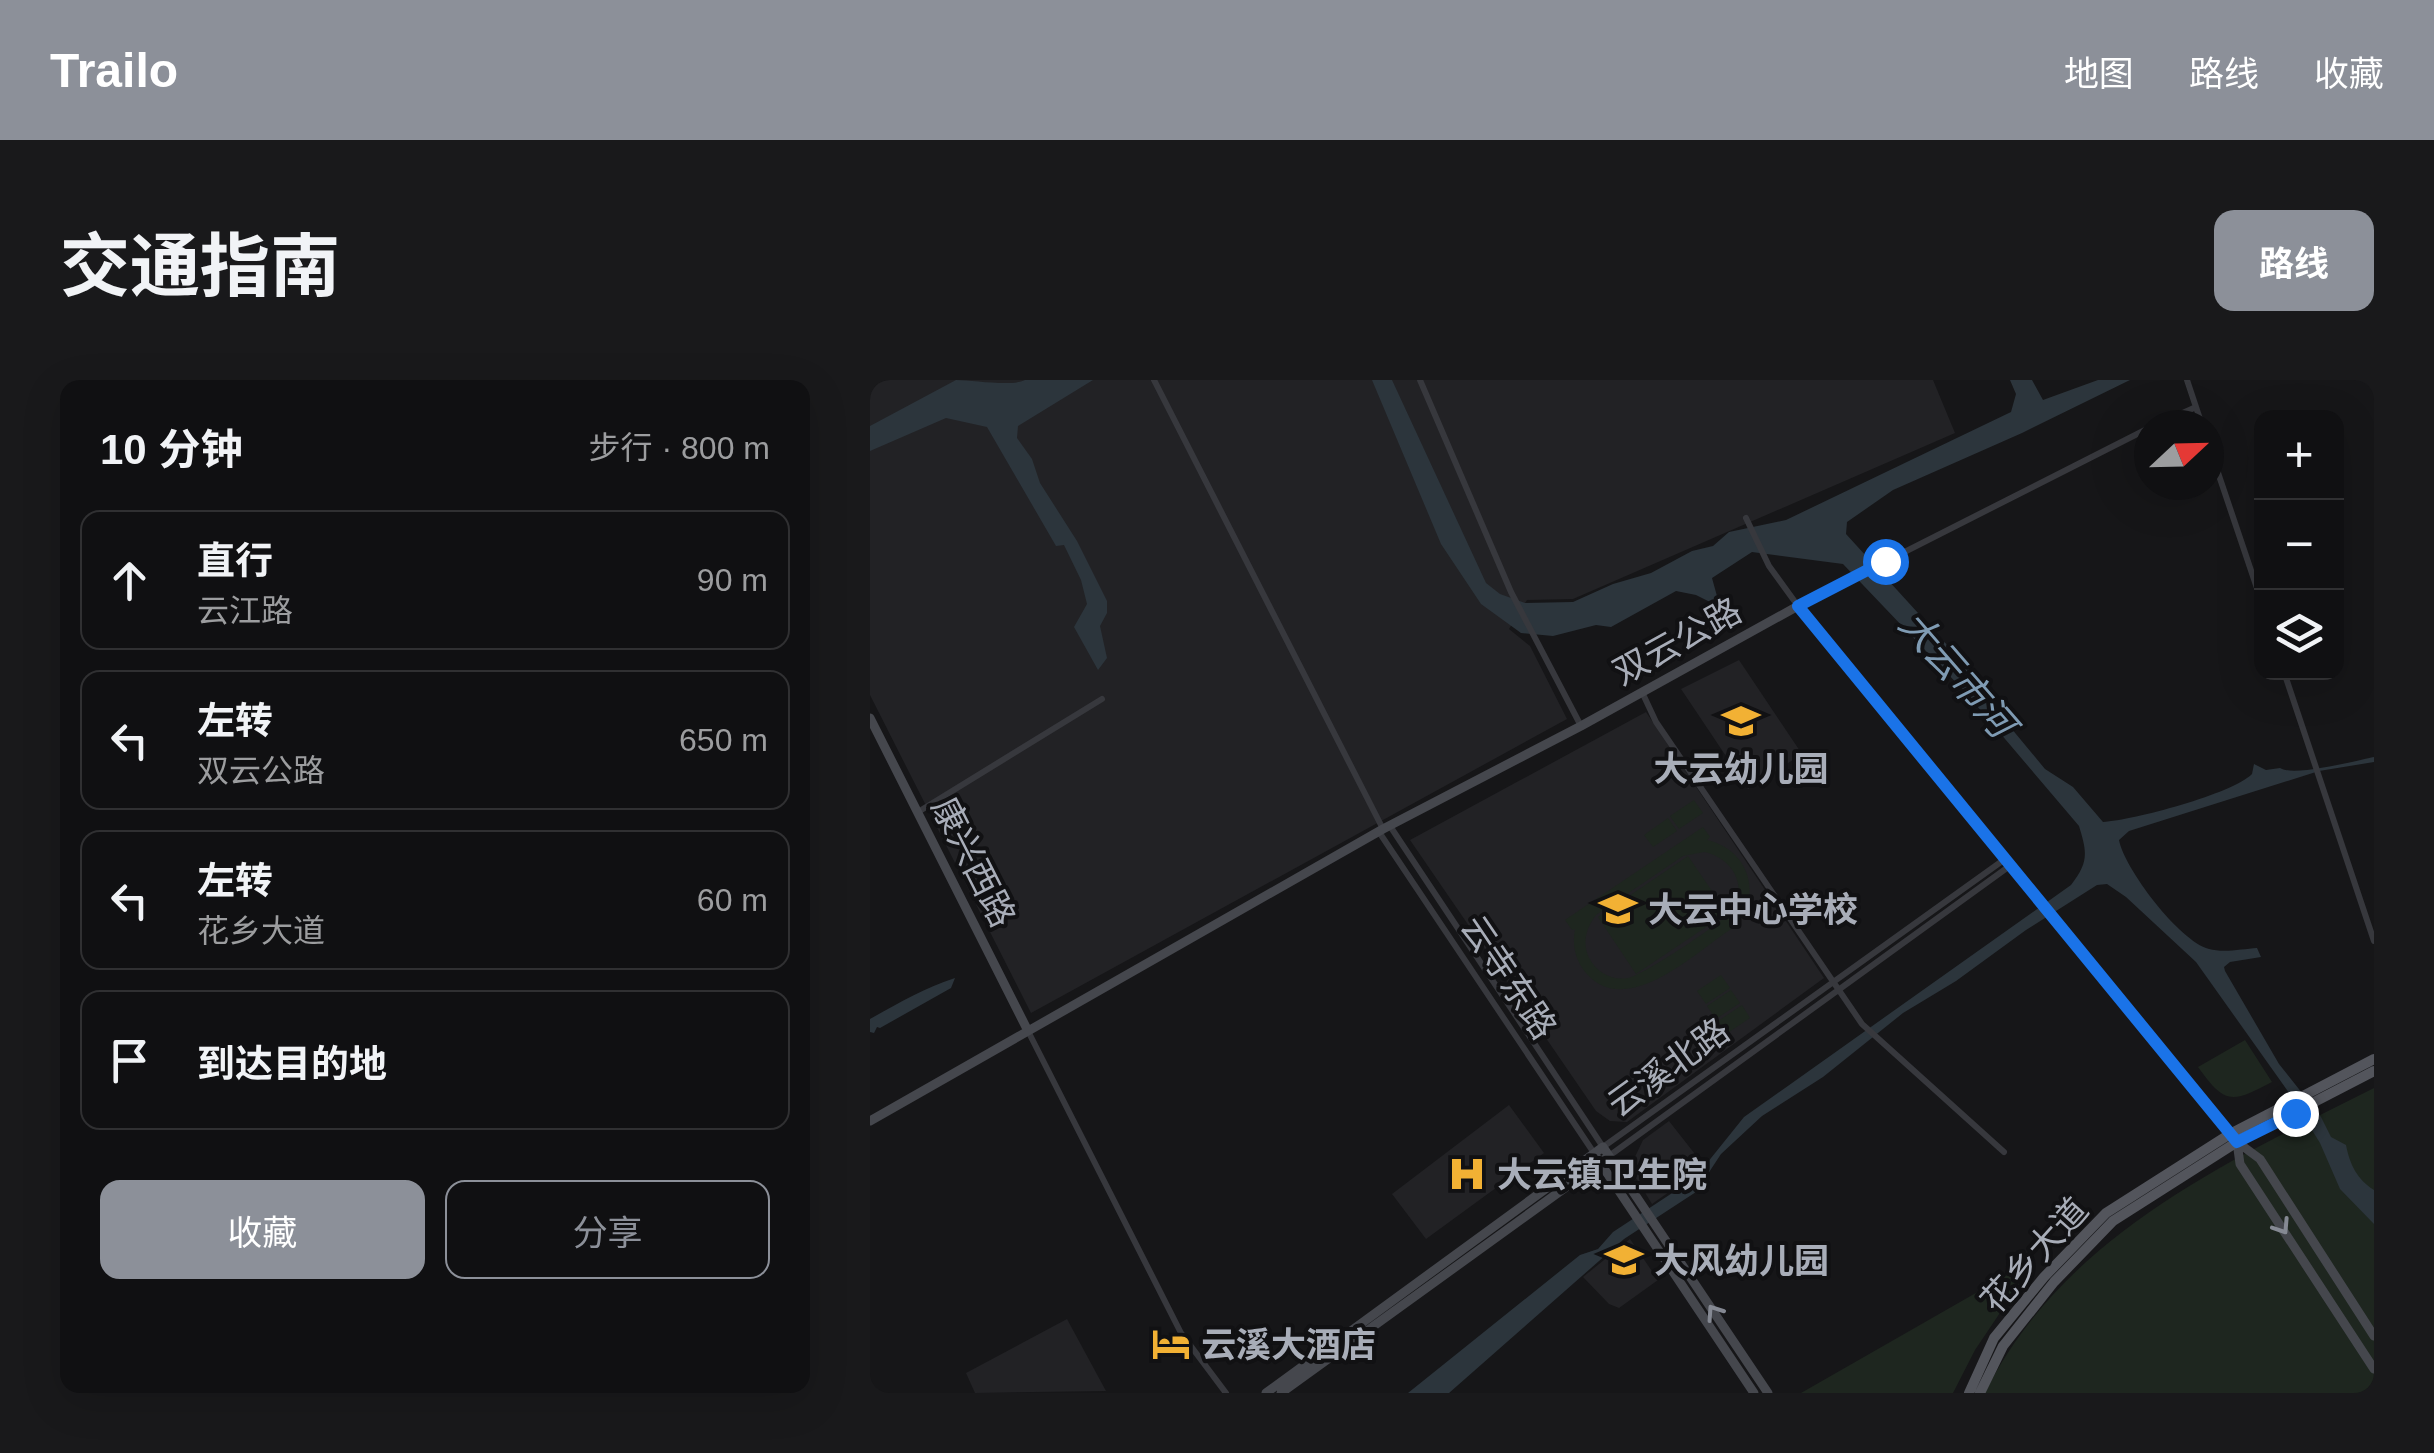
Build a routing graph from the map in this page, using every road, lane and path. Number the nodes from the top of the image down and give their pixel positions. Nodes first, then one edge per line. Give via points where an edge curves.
1 (1154, 380) edge
2 (1420, 380) edge
3 (2187, 380) edge
4 (2196, 407) junction
5 (2189, 410) edge
6 (2197, 410) edge
7 (2134, 436) edge
8 (2224, 490) edge
9 (1746, 518) dead end
10 (2258, 590) edge
11 (1798, 606) junction
12 (2287, 680) edge
13 (1642, 692) junction
14 (1102, 699) dead end
15 (870, 718) edge
16 (1581, 726) junction
17 (918, 812) junction
18 (1384, 829) junction
19 (2009, 862) junction
20 (2374, 941) edge
21 (1833, 982) junction
22 (1838, 990) junction
23 (1028, 1031) junction
24 (2374, 1059) edge
25 (2374, 1072) edge
26 (2319, 1093) junction
27 (870, 1121) edge
28 (2234, 1138) junction
29 (2004, 1152) dead end
30 (1602, 1155) junction
31 (2374, 1336) edge
32 (2374, 1369) edge
33 (1226, 1393) edge
34 (1266, 1393) edge
35 (1281, 1393) edge
36 (1754, 1393) edge
37 (1768, 1393) edge
38 (1968, 1393) edge
39 (1980, 1393) edge

1 - 18 street, 云寺东路
2 - 16 street via 1511,592
3 - 4 street
4 - 5 street
4 - 6 street
7 - 11 street
8 - 10 street
9 - 11 street
11 - 13 street, 双云公路
11 - 19 street
12 - 20 street
13 - 16 street, 双云公路
13 - 21 street
14 - 17 street
15 - 17 street, 康兴西路
16 - 18 street, 双云公路
17 - 23 street, 康兴西路
18 - 23 street, 双云公路
18 - 30 street, 云寺东路
19 - 21 street, 云溪北路
19 - 22 street, 云溪北路
19 - 28 street
21 - 22 street
21 - 30 street, 云溪北路
22 - 29 street via 1876,1039
22 - 30 street, 云溪北路
23 - 27 street, 双云公路
23 - 33 street via 1181,1333
24 - 26 main road, 花乡大道
25 - 26 main road, 花乡大道
26 - 28 main road, 花乡大道 via 2295,1113
26 - 28 main road, 花乡大道 via 2288,1102
28 - 31 street via 2260,1159
28 -> 32 street via 2240,1164
28 - 38 main road, 花乡大道 via 2106,1213 1994,1338
28 - 39 main road, 花乡大道 via 2113,1221 2003,1346
30 - 34 street, 云溪北路
30 - 35 street, 云溪北路
30 - 36 street, 云寺东路 via 1631,1212
37 -> 30 street, 云寺东路

